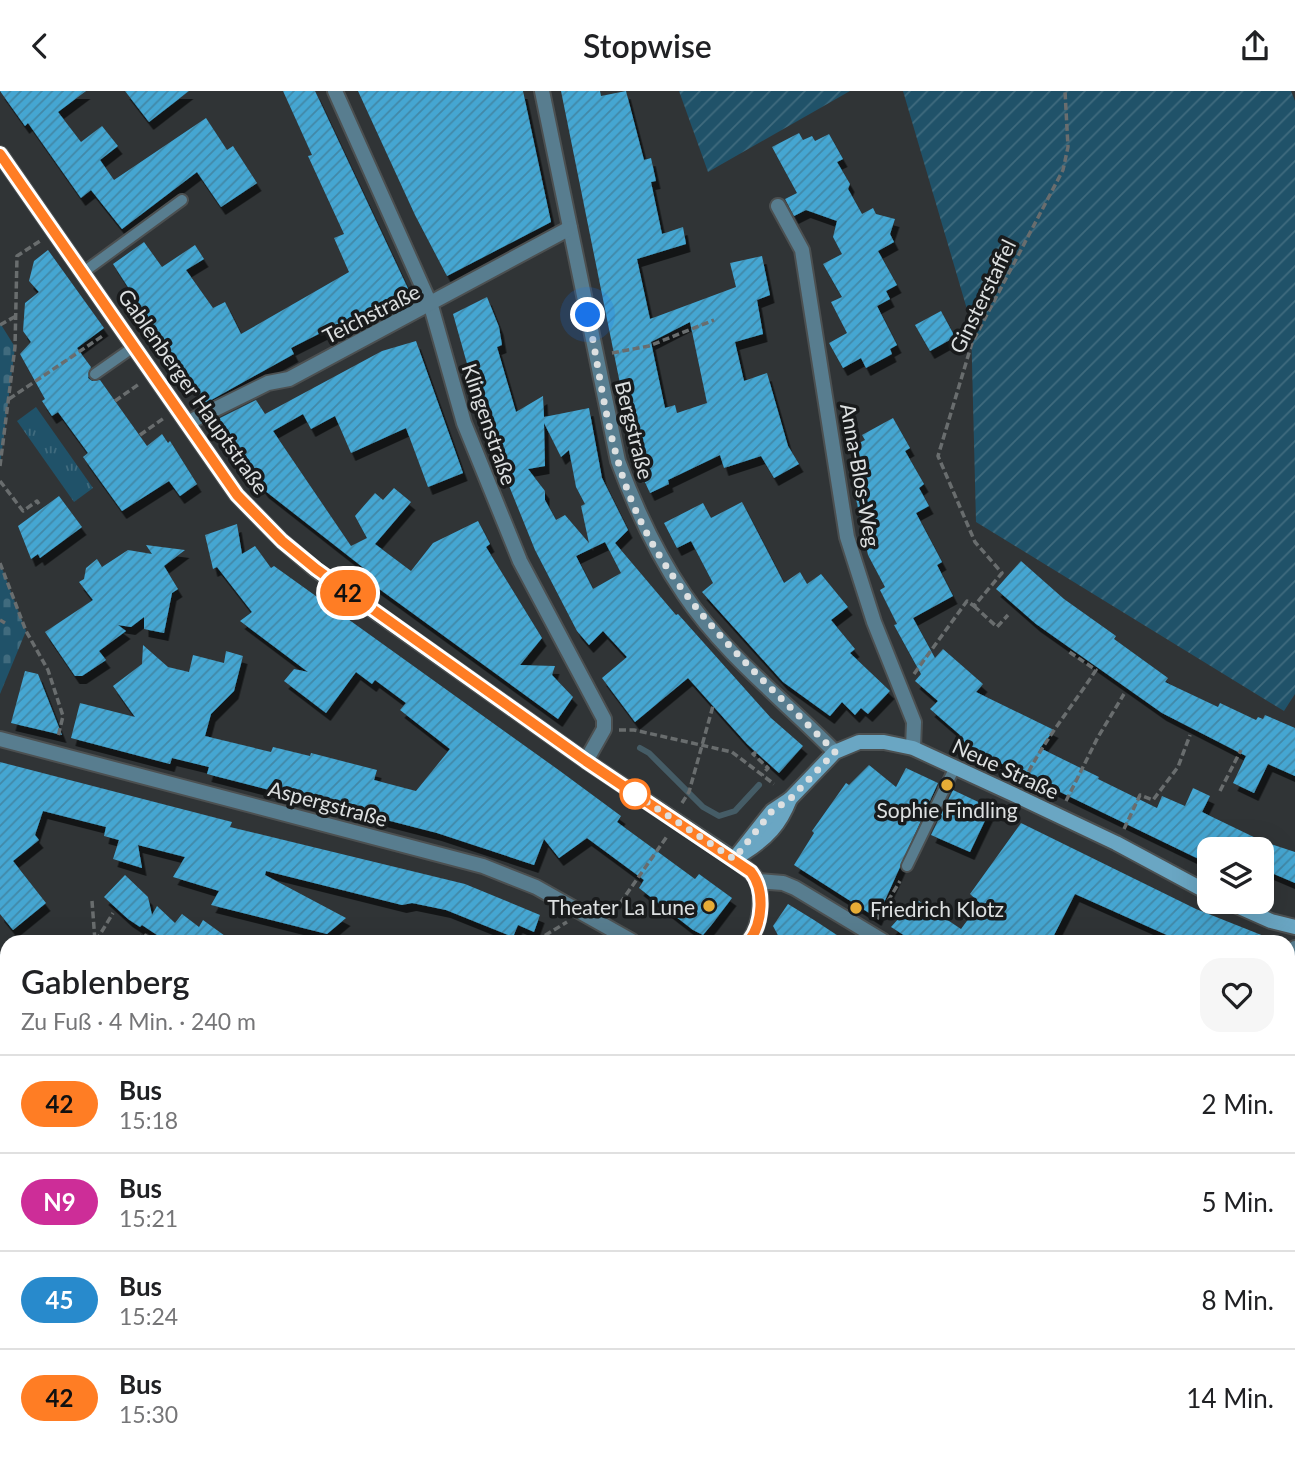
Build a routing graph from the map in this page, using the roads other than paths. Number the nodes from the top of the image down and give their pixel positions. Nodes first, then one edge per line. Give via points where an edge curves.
1 (335, 91) edge
2 (542, 91) edge
3 (0, 154) edge
4 (183, 200) dead end
5 (778, 206) dead end
6 (570, 228) junction
7 (85, 271) junction
8 (431, 306) junction
9 (135, 346) junction
10 (95, 374) dead end
11 (187, 423) junction
12 (0, 739) edge
13 (913, 748) junction
14 (835, 752) junction
15 (586, 761) junction
16 (955, 767) junction
17 (734, 859) junction
18 (907, 866) road end
19 (757, 881) junction
20 (1197, 887) edge
21 (1260, 914) edge
22 (1295, 927) edge
23 (621, 935) edge
24 (753, 935) edge
25 (872, 935) edge

1 - 8 street, Klingenstraße
2 - 6 street, Bergstraße
3 - 7 street, Gablenberger Hauptstraße
4 - 7 lane
5 - 13 street, Anna-Blos-Weg via 802,250 847,537 874,622 914,722
6 - 8 street, Teichstraße
6 - 14 street, Bergstraße via 618,461 664,563 713,629
7 - 9 street, Gablenberger Hauptstraße
8 - 11 street, Teichstraße via 289,379 268,383
8 - 15 street, Klingenstraße via 464,423 493,498 520,561 604,719 604,729
9 - 10 lane
9 - 11 street, Gablenberger Hauptstraße
11 - 15 street, Gablenberger Hauptstraße via 237,495 282,541
12 - 23 street, Aspergstraße via 483,866 536,887
13 - 14 street, Neue Straße via 859,742
13 - 16 street, Neue Straße
14 - 17 street, Neue Straße via 790,799 772,811
15 - 17 street, Gablenberger Hauptstraße
16 - 18 lane
16 - 20 street, Neue Straße
17 - 19 street
19 - 24 street via 760,899
19 - 25 street via 795,888
21 - 22 street

